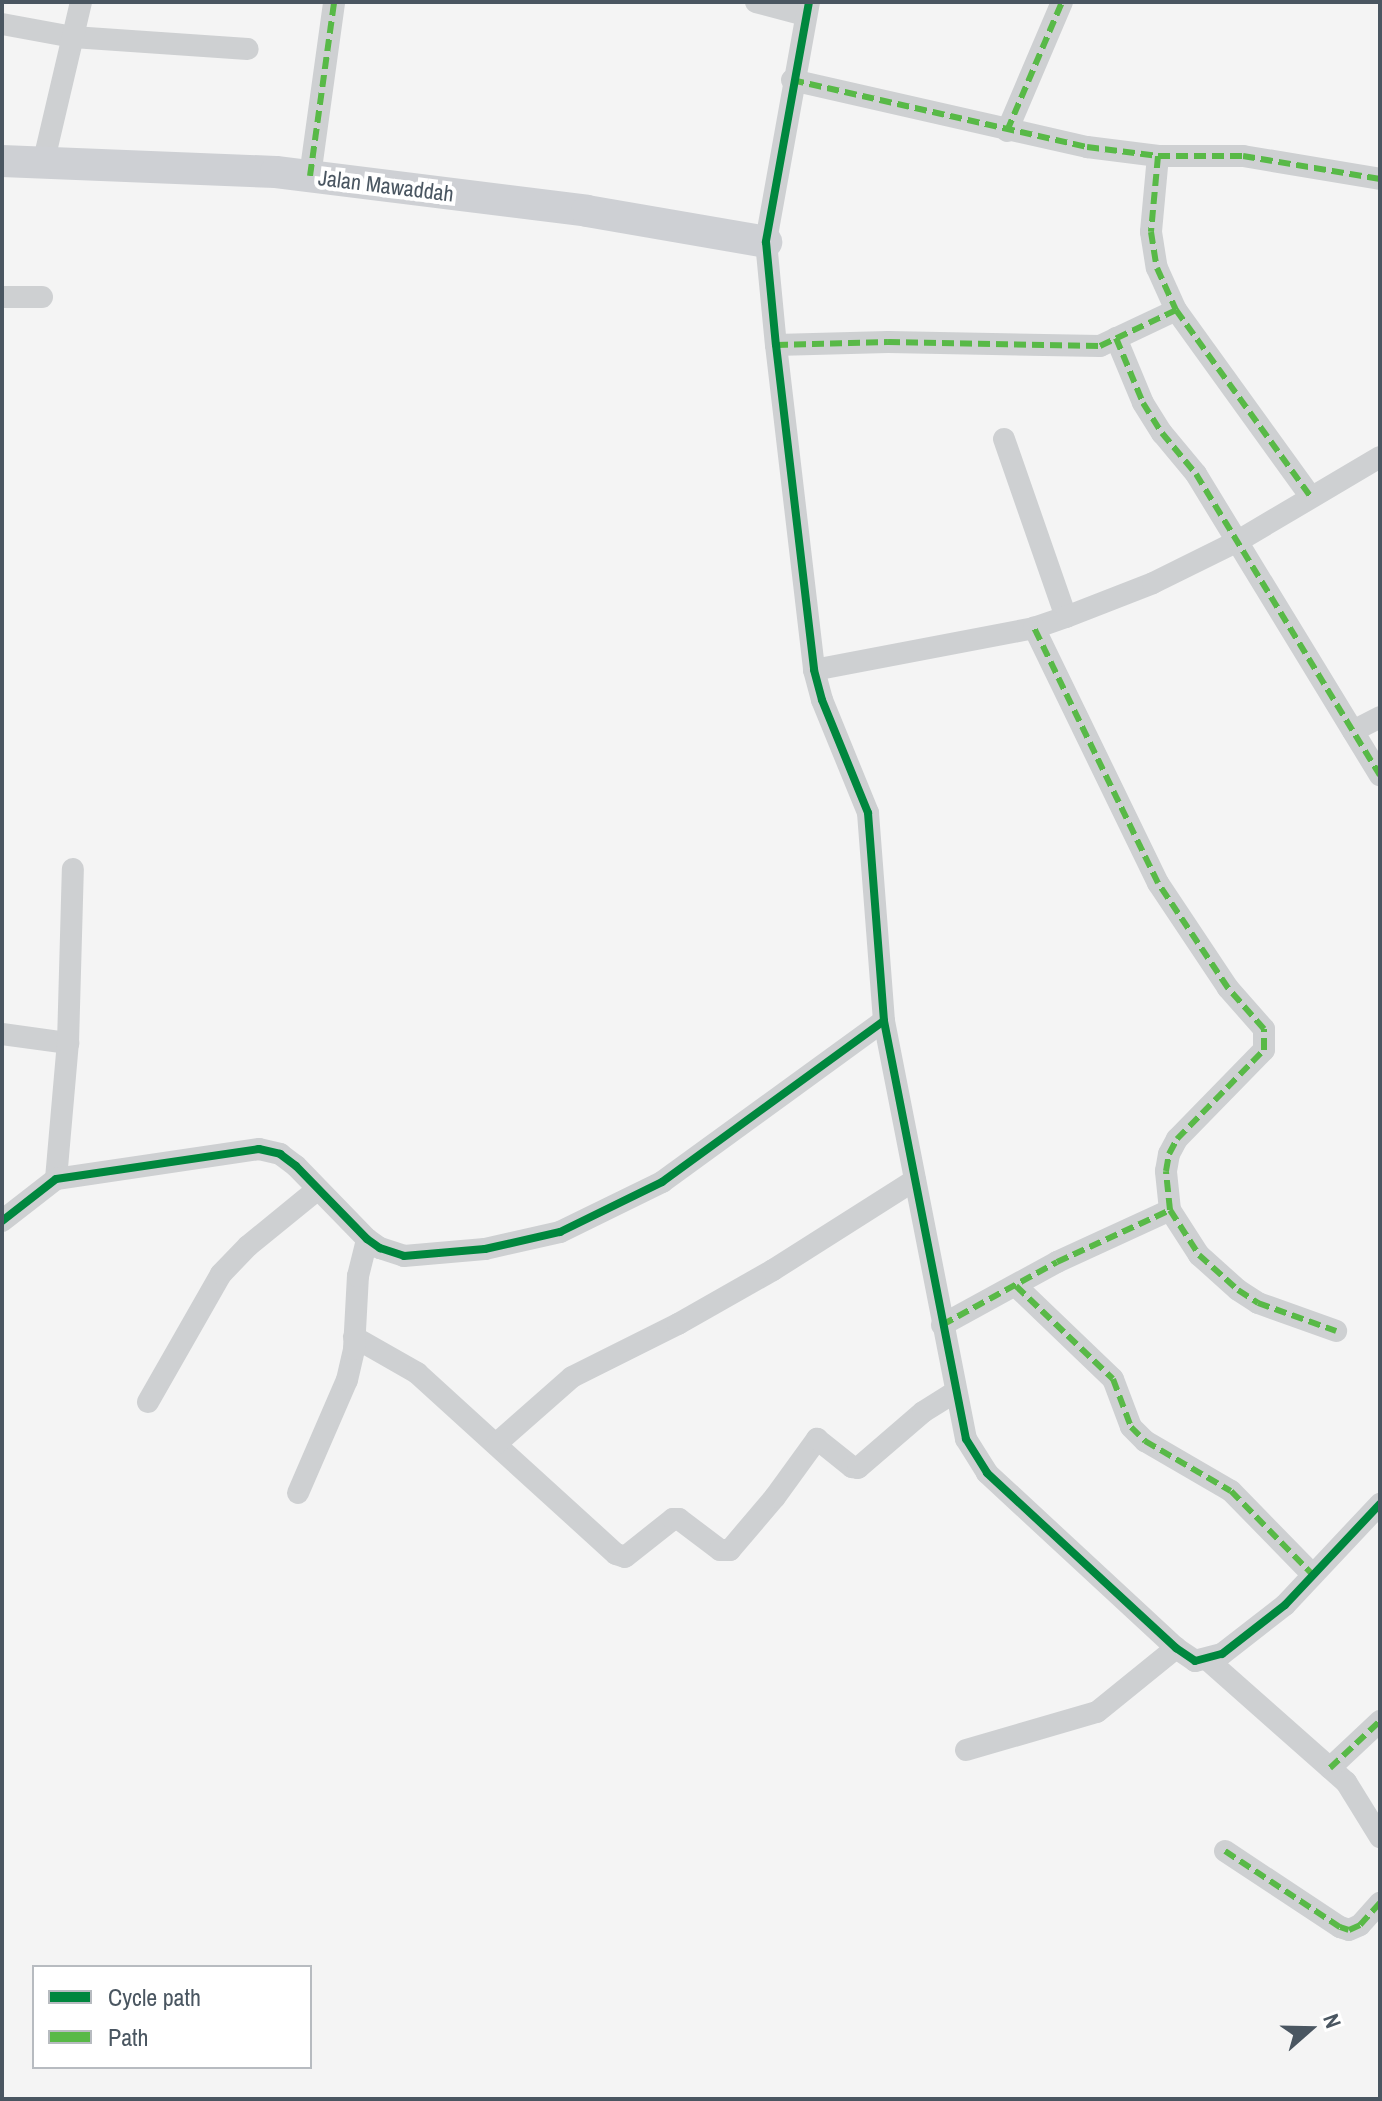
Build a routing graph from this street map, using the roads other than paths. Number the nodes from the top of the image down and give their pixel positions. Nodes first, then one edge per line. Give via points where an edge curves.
1 (81, 2) edge
2 (334, 2) edge
3 (756, 2) edge
4 (1062, 2) edge
5 (807, 9) edge
6 (2, 24) edge
7 (73, 37) junction
8 (248, 49) dead end
9 (792, 80) junction
10 (1007, 131) junction
11 (1158, 156) junction
12 (2, 161) edge
13 (43, 164) junction
14 (310, 176) junction
15 (1380, 179) edge
16 (766, 242) junction
17 (2, 297) edge
18 (42, 297) dead end
19 (1176, 310) junction
20 (1116, 338) junction
21 (776, 345) junction
22 (1004, 439) dead end
23 (1380, 457) edge
24 (1310, 496) junction
25 (1238, 541) junction
26 (1066, 617) junction
27 (1034, 628) junction
28 (814, 670) junction
29 (1380, 717) edge
30 (1353, 731) junction
31 (1380, 775) edge
32 (73, 869) dead end
33 (884, 1021) junction
34 (2, 1034) edge
35 (68, 1043) junction
36 (56, 1179) junction
37 (915, 1180) junction
38 (318, 1189) junction
39 (1170, 1210) junction
40 (2, 1221) edge
41 (367, 1239) junction
42 (1016, 1286) junction
43 (942, 1325) junction
44 (1336, 1331) dead end
45 (354, 1337) junction
46 (955, 1392) junction
47 (148, 1402) dead end
48 (496, 1444) junction
49 (298, 1493) dead end
50 (1380, 1504) edge
51 (1313, 1575) junction
52 (1176, 1648) junction
53 (1209, 1661) junction
54 (1380, 1721) edge
55 (966, 1750) dead end
56 (1330, 1768) junction
57 (1380, 1837) edge
58 (1225, 1851) dead end
59 (1380, 1903) edge

1 - 7 street
2 - 14 street
3 - 5 street
4 - 10 street
5 - 9 street
6 - 7 street
7 - 8 street
7 - 13 street
9 - 10 street
9 - 16 street
10 - 11 street
11 - 15 street via 1243,156
11 - 19 street via 1151,232 1157,268
12 - 13 street, Jalan Mawaddah
13 - 14 street, Jalan Mawaddah
14 - 16 street, Jalan Mawaddah via 587,211
16 - 21 street
17 - 18 street
19 - 20 street
19 - 24 street
20 - 21 street via 1100,346
20 - 25 street via 1143,403
21 - 28 street
22 - 26 street
23 - 24 street
24 - 25 street
25 - 26 street via 1153,583
25 - 30 street
26 - 27 street
27 - 28 street
27 - 39 street via 1158,883 1228,988 1264,1029 1264,1050 1177,1139 1169,1154
28 - 33 street via 868,813
29 - 30 street
30 - 31 street
32 - 35 street
33 - 37 street
33 - 41 street via 662,1182 560,1232 485,1249 404,1256
34 - 35 street
35 - 36 street
36 - 38 street via 259,1149 280,1154
36 - 40 street
37 - 43 street
37 - 48 street via 773,1270 572,1377
38 - 41 street
38 - 47 street via 221,1274
39 - 42 street
39 - 44 street via 1199,1255 1238,1290 1258,1303
41 - 45 street via 358,1276
42 - 43 street
42 - 51 street via 1113,1379 1131,1427 1145,1441 1231,1491
43 - 46 street
45 - 48 street via 417,1373
45 - 49 street via 347,1380
46 - 48 street via 858,1468 817,1439 726,1551 679,1519 668,1522 634,1553 616,1554
46 - 52 street via 966,1439 987,1473
50 - 51 street
51 - 53 street via 1285,1605
52 - 53 street via 1195,1661
52 - 55 street via 1097,1712
53 - 56 street
54 - 56 street
56 - 57 street via 1358,1798
58 - 59 street via 1349,1930

